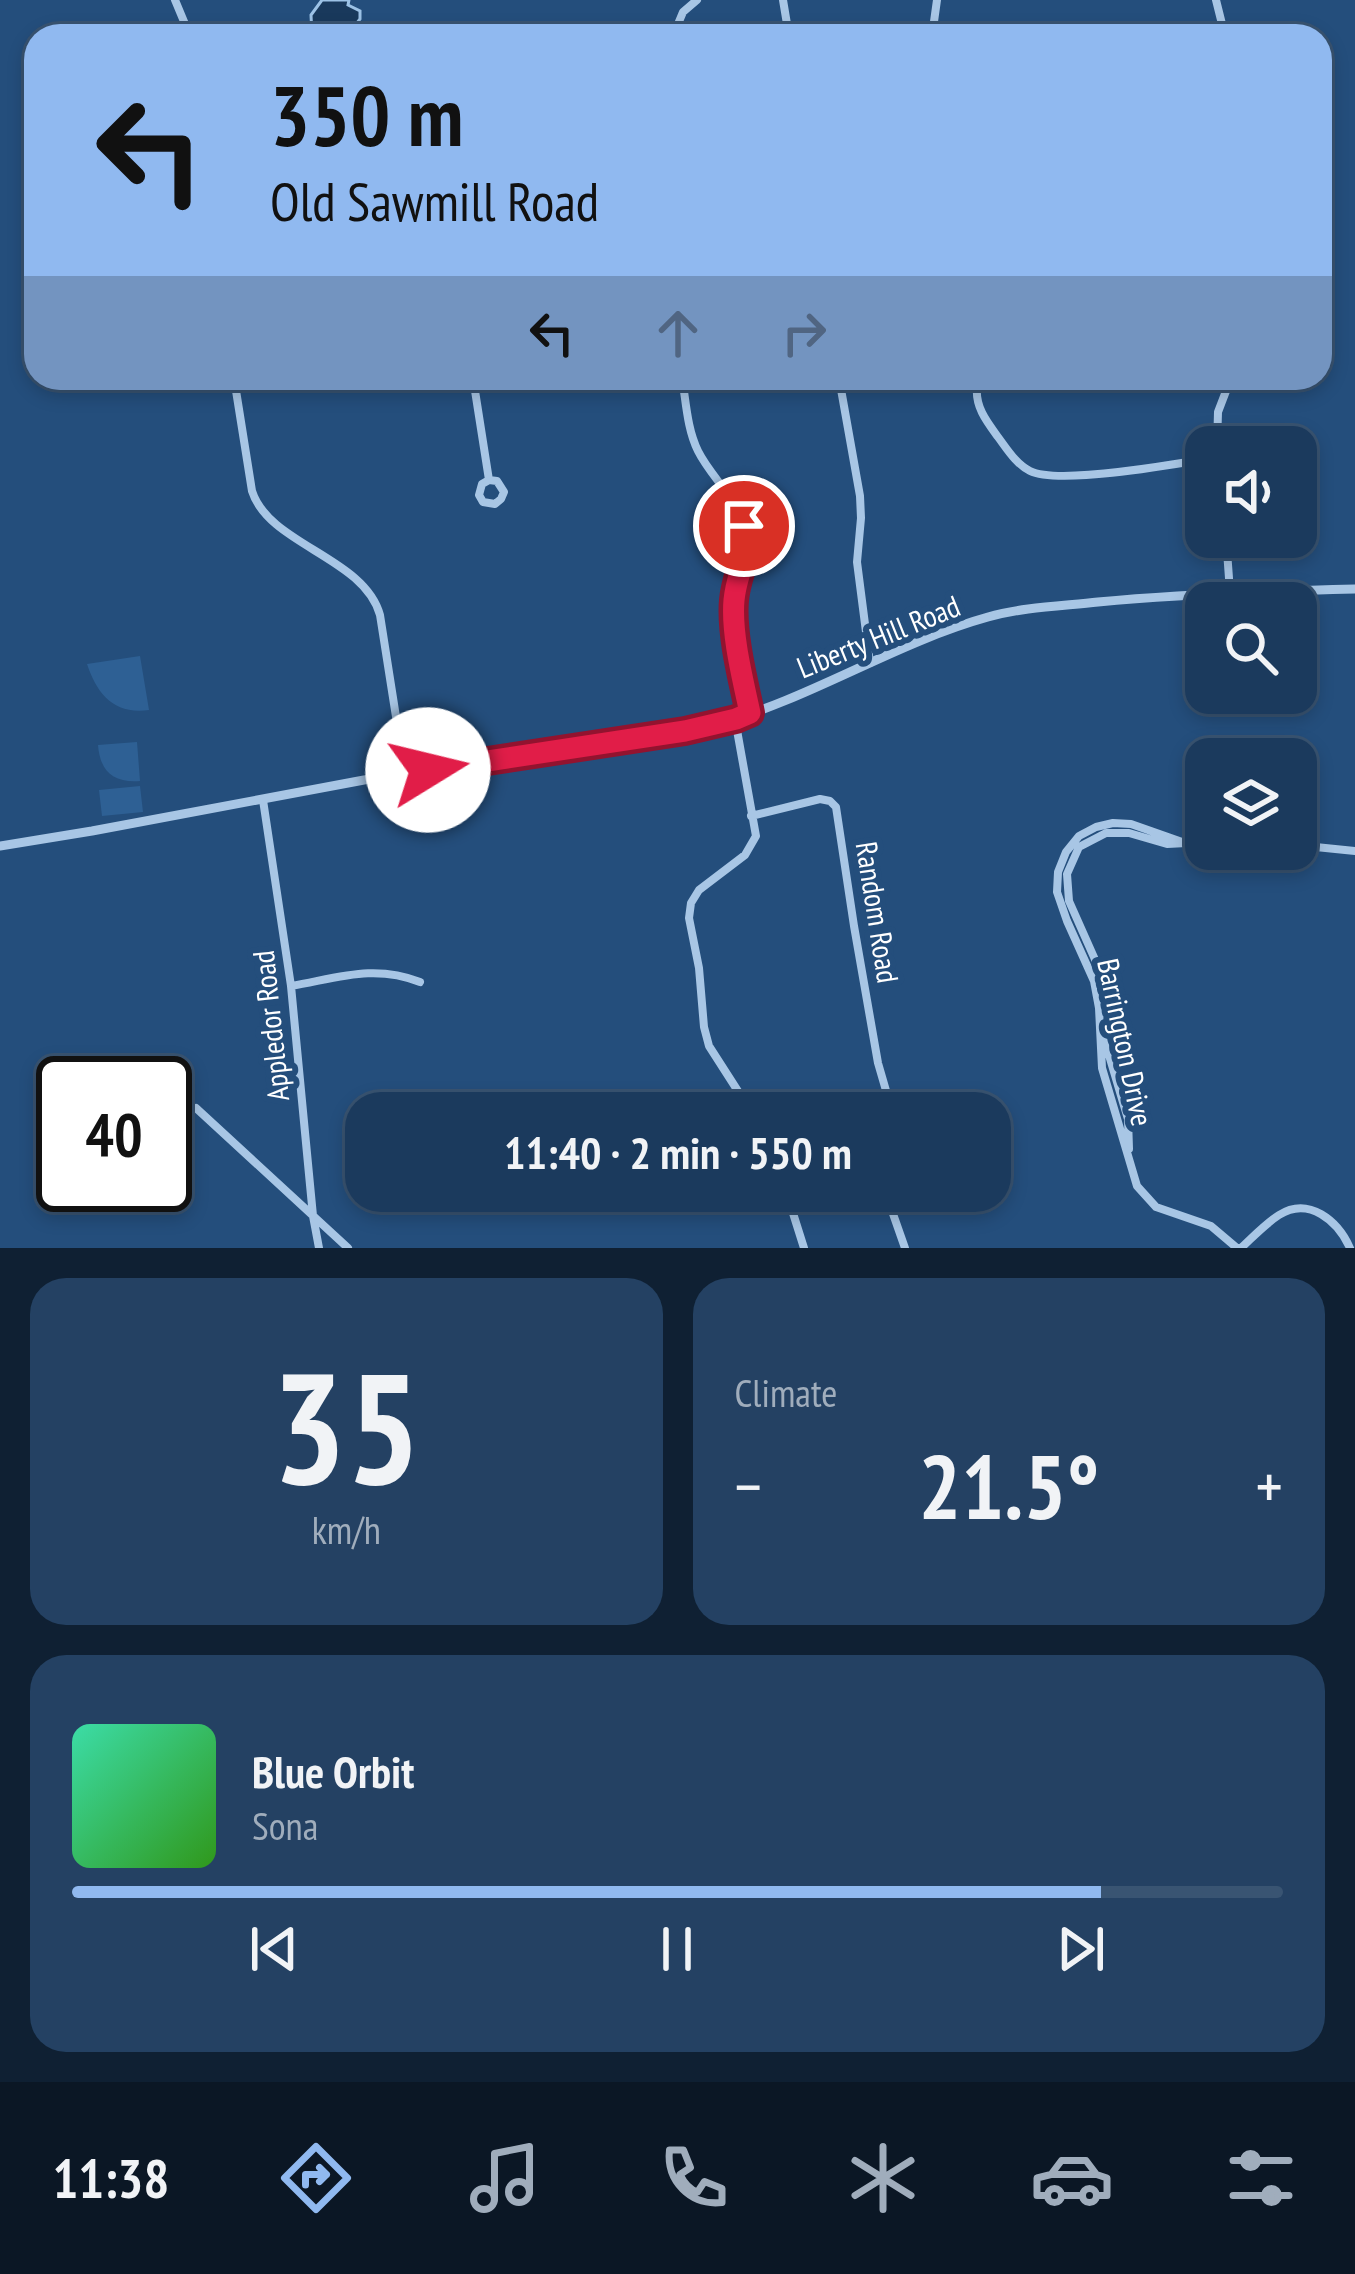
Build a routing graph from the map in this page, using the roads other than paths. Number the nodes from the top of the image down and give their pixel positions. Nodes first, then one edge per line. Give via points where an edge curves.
1 (698, 0) edge
2 (678, 24) edge
3 (236, 390) edge
4 (475, 390) edge
5 (684, 390) edge
6 (841, 390) edge
7 (977, 390) edge
8 (1226, 390) edge
9 (1217, 426) edge
10 (1185, 462) edge
11 (489, 480) dead end
12 (1355, 589) edge
13 (1317, 590) edge
14 (1185, 595) edge
15 (870, 664) junction
16 (750, 713) junction
17 (736, 719) junction
18 (405, 774) junction
19 (263, 800) junction
20 (751, 816) junction
21 (1185, 843) edge
22 (0, 846) edge
23 (1317, 847) edge
24 (1355, 850) edge
25 (420, 982) dead end
26 (291, 986) junction
27 (739, 1092) edge
28 (886, 1092) edge
29 (196, 1108) dead end
30 (793, 1212) edge
31 (892, 1212) edge
32 (314, 1216) junction
33 (319, 1248) edge
34 (348, 1248) edge
35 (804, 1248) edge
36 (905, 1248) edge
37 (1239, 1248) edge
38 (1349, 1248) edge

1 - 2 street
3 - 18 street via 257,505 361,584 378,607
4 - 11 street
5 - 16 street via 694,444 744,526 747,555 734,602
6 - 15 street via 860,496 857,562
7 - 10 street via 980,409 1017,462 1043,476
8 - 9 street
12 - 13 street, Liberty Hill Road
14 - 15 street, Liberty Hill Road via 987,617
15 - 16 street, Liberty Hill Road
16 - 17 street, Liberty Hill Road
17 - 18 street, Liberty Hill Road
17 - 20 street
18 - 19 street, Liberty Hill Road
19 - 22 street, Liberty Hill Road
19 - 26 street, Appledor Road
20 - 27 street via 754,843 699,890 689,918 709,1046
20 - 28 street, Random Road via 820,799 836,807
21 - 37 street, Barrington Drive via 1113,832 1092,838 1075,846 1066,892 1106,993 1109,1076 1128,1120 1137,1186 1163,1211 1210,1226
23 - 24 street
25 - 26 street via 376,971
26 - 32 street, Appledor Road
29 - 32 street
30 - 35 street
31 - 36 street
32 - 33 street, Appledor Road
32 - 34 street
37 - 38 street, Barrington Drive via 1299,1208 1330,1219

